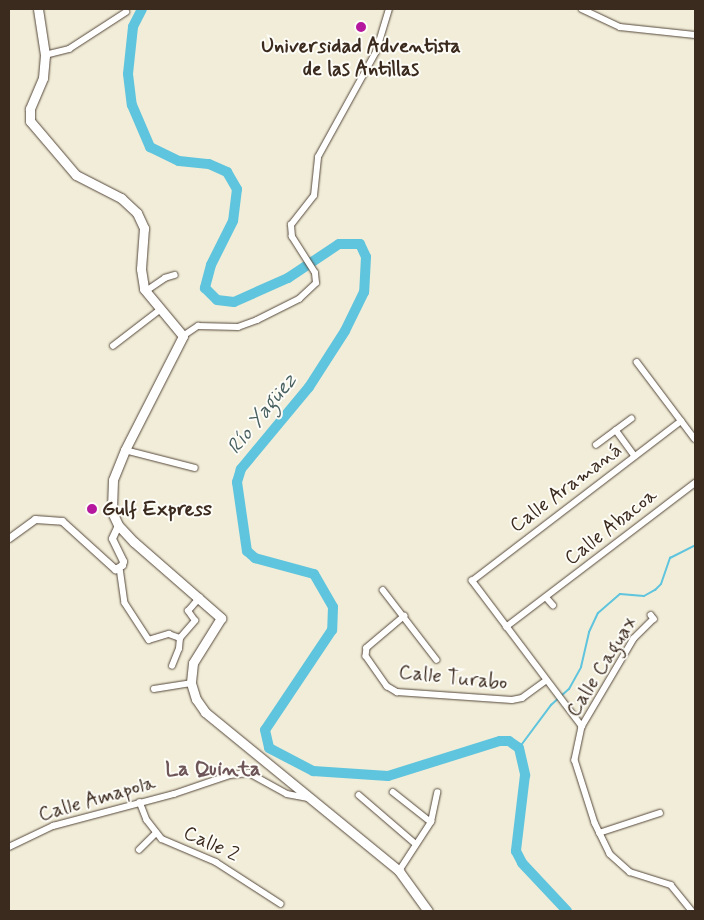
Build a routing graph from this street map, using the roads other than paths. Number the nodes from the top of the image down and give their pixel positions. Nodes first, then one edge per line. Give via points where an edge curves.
1 (38, 9) edge
2 (385, 9) edge
3 (390, 9) edge
4 (582, 9) edge
5 (126, 12) dead end
6 (387, 18) junction
7 (695, 35) edge
8 (46, 55) junction
9 (175, 275) dead end
10 (146, 292) junction
11 (161, 309) junction
12 (183, 336) junction
13 (114, 346) dead end
14 (637, 362) dead end
15 (631, 419) dead end
16 (681, 421) junction
17 (616, 430) junction
18 (695, 439) edge
19 (596, 445) dead end
20 (125, 450) junction
21 (635, 456) junction
22 (195, 468) dead end
23 (695, 483) edge
24 (118, 525) junction
25 (9, 538) edge
26 (120, 568) junction
27 (384, 590) dead end
28 (200, 597) junction
29 (546, 597) junction
30 (553, 605) dead end
31 (651, 615) dead end
32 (405, 616) junction
33 (506, 627) junction
34 (180, 638) junction
35 (438, 660) dead end
36 (172, 666) dead end
37 (545, 681) junction
38 (192, 682) junction
39 (154, 689) dead end
40 (582, 727) junction
41 (393, 792) dead end
42 (437, 793) dead end
43 (359, 796) dead end
44 (307, 798) junction
45 (140, 802) junction
46 (660, 813) dead end
47 (430, 822) junction
48 (156, 833) junction
49 (599, 834) junction
50 (10, 844) edge
51 (416, 844) junction
52 (139, 850) dead end
53 (399, 871) junction
54 (281, 904) dead end
55 (428, 911) edge
56 (692, 911) edge

1 - 8 main road
2 - 6 street
3 - 6 street
4 - 7 street via 620,27
5 - 8 street via 69,49
6 - 12 street via 376,52 318,157 314,196 291,225 292,237 315,273 316,284 258,320 238,327 198,326
8 - 10 main road via 43,78 30,109 30,121 76,175 121,198 137,213 144,228 140,269
9 - 10 street
10 - 11 main road
11 - 12 main road
11 - 13 street
12 - 20 main road
14 - 16 street
15 - 17 street
16 - 18 street
16 - 21 street, Calle Aramaná
17 - 19 street
17 - 21 street
20 - 22 street
20 - 24 main road via 110,497
21 - 33 street, Calle Aramaná via 472,581
23 - 29 street, Calle Abacoa
24 - 26 street via 112,538 123,557
24 - 28 main road
25 - 26 street via 35,519 62,521 111,566
26 - 34 street via 125,603 149,640 169,634
27 - 32 street, Calle Turabo
28 - 34 street via 188,611 195,621
28 - 38 main road via 221,618 193,663
29 - 30 street
29 - 33 street, Calle Abacoa
31 - 40 street, Calle Caguax via 654,619 634,639
32 - 35 street, Calle Turabo
32 - 37 street, Calle Turabo via 367,648 366,656 387,686 397,692 512,700 522,698
33 - 37 street
34 - 36 street
37 - 40 street
38 - 39 street
38 - 44 main road via 196,699 205,712
40 - 49 street, Calle Caguax via 575,760
41 - 47 street
42 - 47 street
43 - 51 street
44 - 45 street, Calle Amapola via 286,794 271,782 242,773
44 - 53 main road
45 - 48 street, Calle 2
45 - 50 street, Calle Amapola via 46,828
46 - 49 street
47 - 51 street
48 - 52 street
48 - 54 street, Calle 2 via 170,843 216,862
49 - 56 street, Calle Caguax via 622,866 638,876 671,885
51 - 53 street
53 - 55 main road

